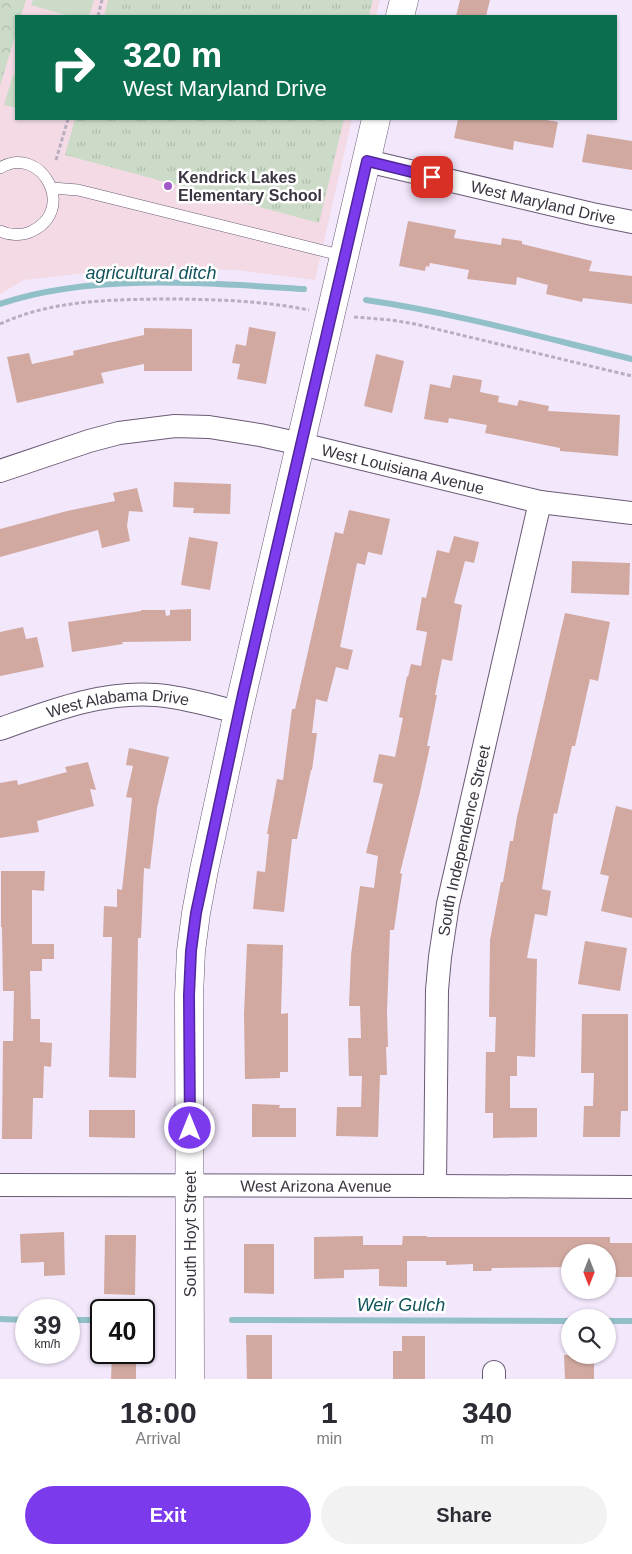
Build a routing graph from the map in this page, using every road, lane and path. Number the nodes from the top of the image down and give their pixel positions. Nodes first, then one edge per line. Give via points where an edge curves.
1 (102, 0) edge
2 (404, 0) edge
3 (98, 15) edge
4 (400, 15) edge
5 (68, 120) edge
6 (376, 120) edge
7 (56, 160) dead end
8 (367, 161) junction
9 (0, 168) edge
10 (52, 188) junction
11 (632, 222) edge
12 (0, 231) edge
13 (345, 256) junction
14 (331, 315) junction
15 (0, 324) edge
16 (632, 376) edge
17 (301, 444) junction
18 (0, 471) edge
19 (540, 502) junction
20 (632, 513) edge
21 (238, 712) junction
22 (0, 729) edge
23 (190, 1185) junction
24 (0, 1186) edge
25 (435, 1186) junction
26 (632, 1188) edge
27 (190, 1379) edge

1 - 3 path
2 - 4 street
5 - 7 path
6 - 8 street, South Hoyt Street
8 - 11 street, West Maryland Drive
8 - 13 street, South Hoyt Street
9 - 10 lane via 16,163 27,164 42,173
10 - 12 lane via 52,211 37,229 14,235
10 - 13 lane via 78,190
13 - 14 street, South Hoyt Street
14 - 15 path via 276,303 117,300 26,312
14 - 16 path via 415,324
14 - 17 street, South Hoyt Street
17 - 18 street, West Louisiana Avenue via 210,427 154,427 89,441
17 - 19 street, West Louisiana Avenue
17 - 21 street, South Hoyt Street
19 - 20 street, West Louisiana Avenue
19 - 25 street, South Independence Street via 443,932 436,1012
21 - 22 street, West Alabama Drive via 158,695 113,696 62,708
21 - 23 street, South Hoyt Street via 204,870 191,951
23 - 24 street, West Arizona Avenue
23 - 25 street, West Arizona Avenue
23 - 27 street, South Hoyt Street
25 - 26 street, West Arizona Avenue

